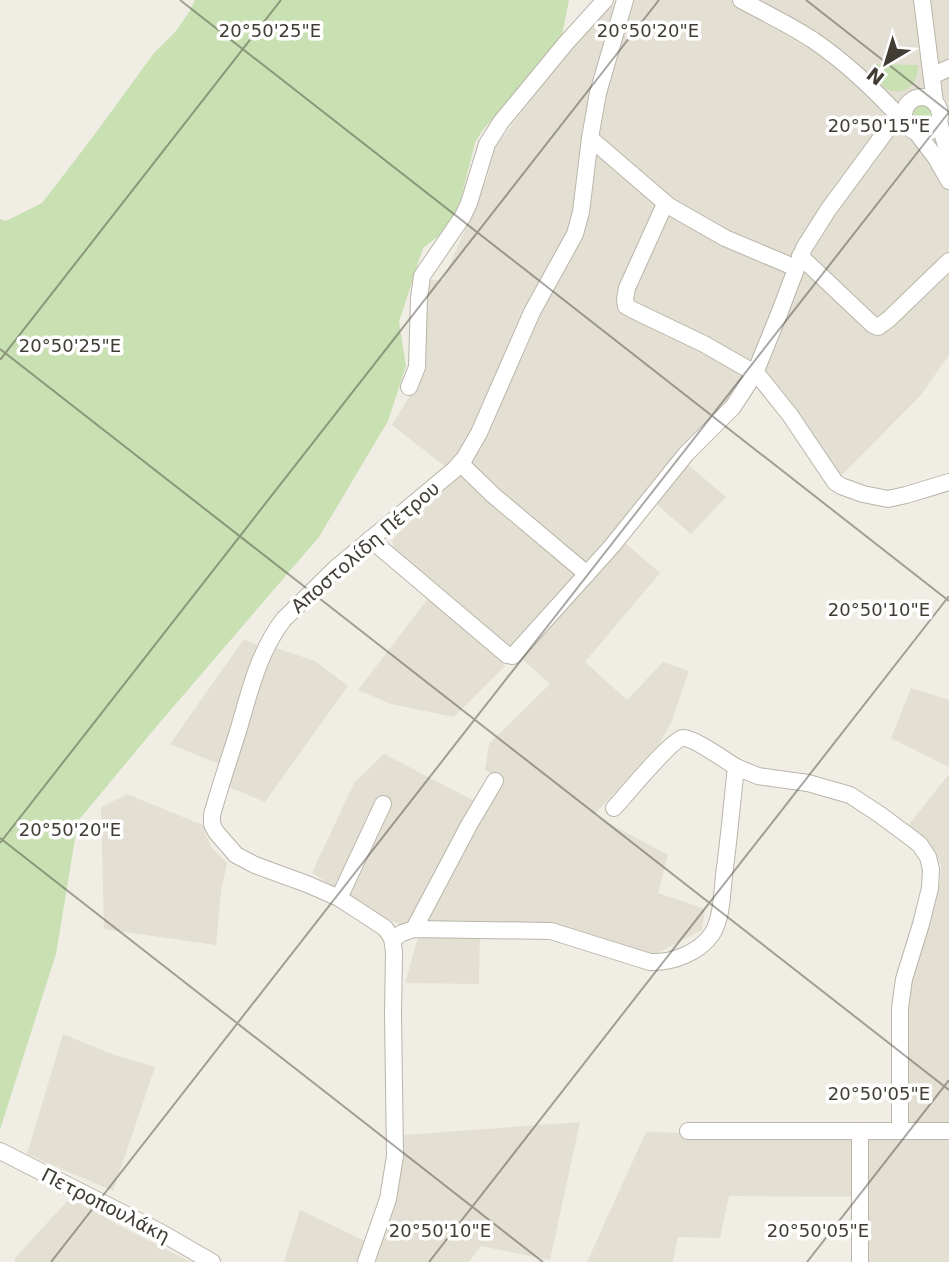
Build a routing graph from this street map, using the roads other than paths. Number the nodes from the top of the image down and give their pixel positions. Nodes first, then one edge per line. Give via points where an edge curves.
1 (605, 0) edge
2 (625, 0) edge
3 (741, 0) edge
4 (922, 0) edge
5 (949, 68) edge
6 (932, 76) junction
7 (935, 103) junction
8 (905, 113) junction
9 (939, 122) junction
10 (590, 138) junction
11 (949, 156) edge
12 (949, 181) edge
13 (665, 204) junction
14 (949, 261) edge
15 (798, 262) junction
16 (755, 373) junction
17 (409, 387) dead end
18 (460, 463) junction
19 (949, 482) edge
20 (370, 539) junction
21 (587, 574) junction
22 (736, 767) junction
23 (495, 780) dead end
24 (383, 804) dead end
25 (614, 808) dead end
26 (339, 898) junction
27 (414, 929) junction
28 (393, 939) junction
29 (688, 1131) dead end
30 (860, 1131) junction
31 (901, 1131) junction
32 (949, 1131) edge
33 (0, 1151) edge
34 (212, 1262) edge
35 (366, 1262) edge
36 (860, 1262) edge

1 - 17 street via 487,144 463,216 422,276 417,367
2 - 10 street, Αποστολίδη Πέτρου
3 - 8 street via 813,40
4 - 6 street
5 - 6 street
6 - 7 street
6 - 8 street
7 - 8 street via 926,97
7 - 9 street
8 - 9 street via 928,132
8 - 12 street
8 - 15 street via 828,210
9 - 11 street
10 - 13 street
10 - 18 street, Αποστολίδη Πέτρου via 575,234 532,312 479,433
13 - 15 street via 706,228
13 - 16 street via 627,288 626,306
14 - 15 street via 878,327
15 - 16 street
16 - 19 street via 841,486 888,499
16 - 21 street via 727,414 686,454
18 - 20 street, Αποστολίδη Πέτρου
18 - 21 street
20 - 21 street via 513,656
20 - 26 street, Αποστολίδη Πέτρου via 271,636 257,668 212,820 219,837 243,859
22 - 25 street via 693,741 679,739
22 - 27 street via 717,924 707,940 687,954 662,963 650,962 551,931
22 - 31 street via 850,795 920,845 928,857 930,888 900,1008
23 - 27 street
24 - 26 street
26 - 28 street, Αποστολίδη Πέτρου via 385,928
27 - 28 street
28 - 35 street via 395,1156 388,1199
29 - 30 street
30 - 31 street
30 - 36 street
31 - 32 street
33 - 34 street, Πετροπουλάκη

